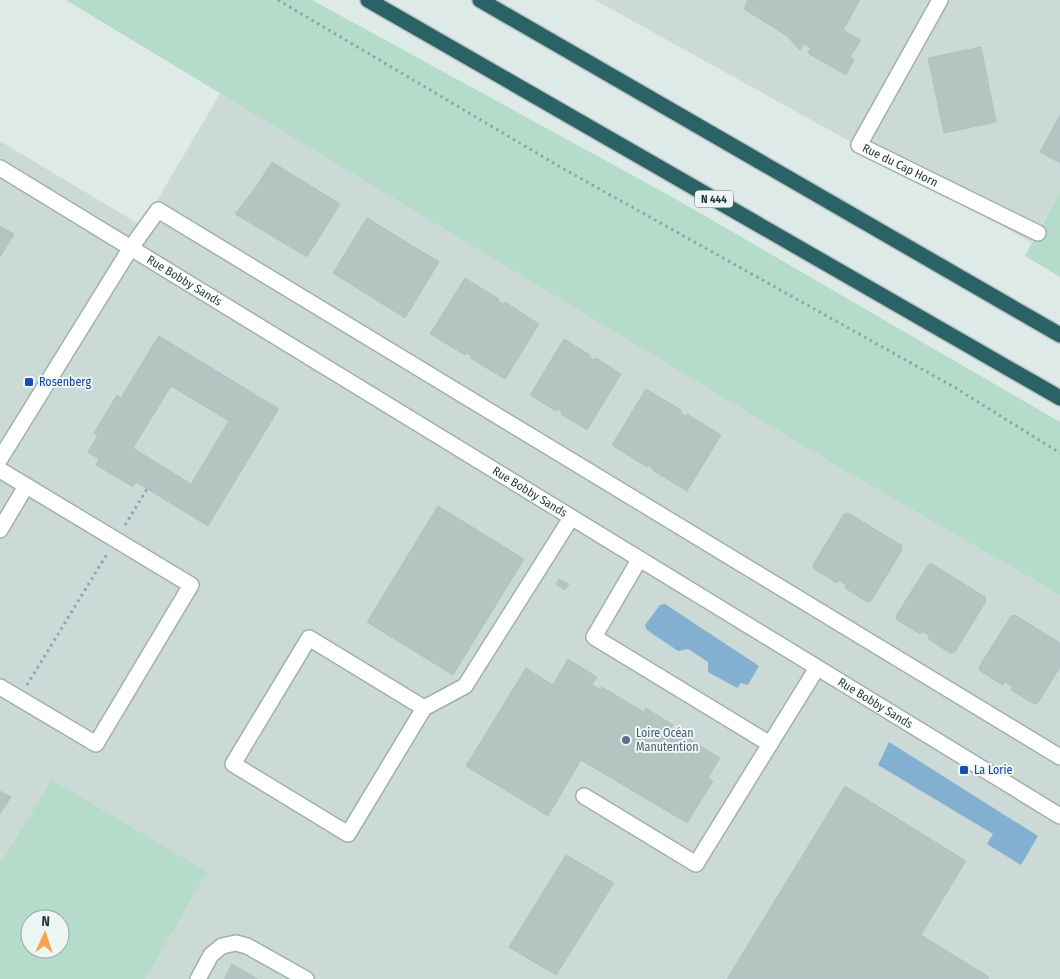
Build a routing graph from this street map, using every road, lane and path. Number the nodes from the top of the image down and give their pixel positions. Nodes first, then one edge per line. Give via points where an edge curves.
1 (278, 0) edge
2 (368, 0) edge
3 (480, 0) edge
4 (940, 0) edge
5 (0, 168) edge
6 (1038, 233) dead end
7 (130, 249) junction
8 (1060, 335) edge
9 (1060, 398) edge
10 (1060, 453) edge
11 (0, 459) edge
12 (0, 470) edge
13 (26, 486) junction
14 (147, 489) dead end
15 (571, 518) junction
16 (0, 530) edge
17 (116, 540) junction
18 (640, 560) junction
19 (817, 668) junction
20 (0, 687) edge
21 (19, 698) junction
22 (424, 708) junction
23 (770, 744) junction
24 (1060, 757) edge
25 (584, 796) dead end
26 (1060, 816) edge
27 (198, 979) edge
28 (306, 979) edge

1 - 10 path via 562,168 954,387
2 - 9 highway, N 444
3 - 8 highway
4 - 6 street, Rue du Cap Horn via 860,145
5 - 7 street, Rue Bobby Sands
7 - 11 street
7 - 15 street, Rue Bobby Sands
7 - 24 street via 158,210
12 - 13 street
13 - 16 street
13 - 17 street
14 - 17 path
15 - 18 street, Rue Bobby Sands
15 - 22 street via 465,686
17 - 21 path
17 - 21 street via 191,585 96,744
18 - 19 street, Rue Bobby Sands
18 - 23 street via 594,637
19 - 23 street
19 - 26 street, Rue Bobby Sands
20 - 21 street
22 - 22 street via 309,638 233,764 348,834
23 - 25 street via 696,864
27 - 28 street via 211,956 222,946 236,943

